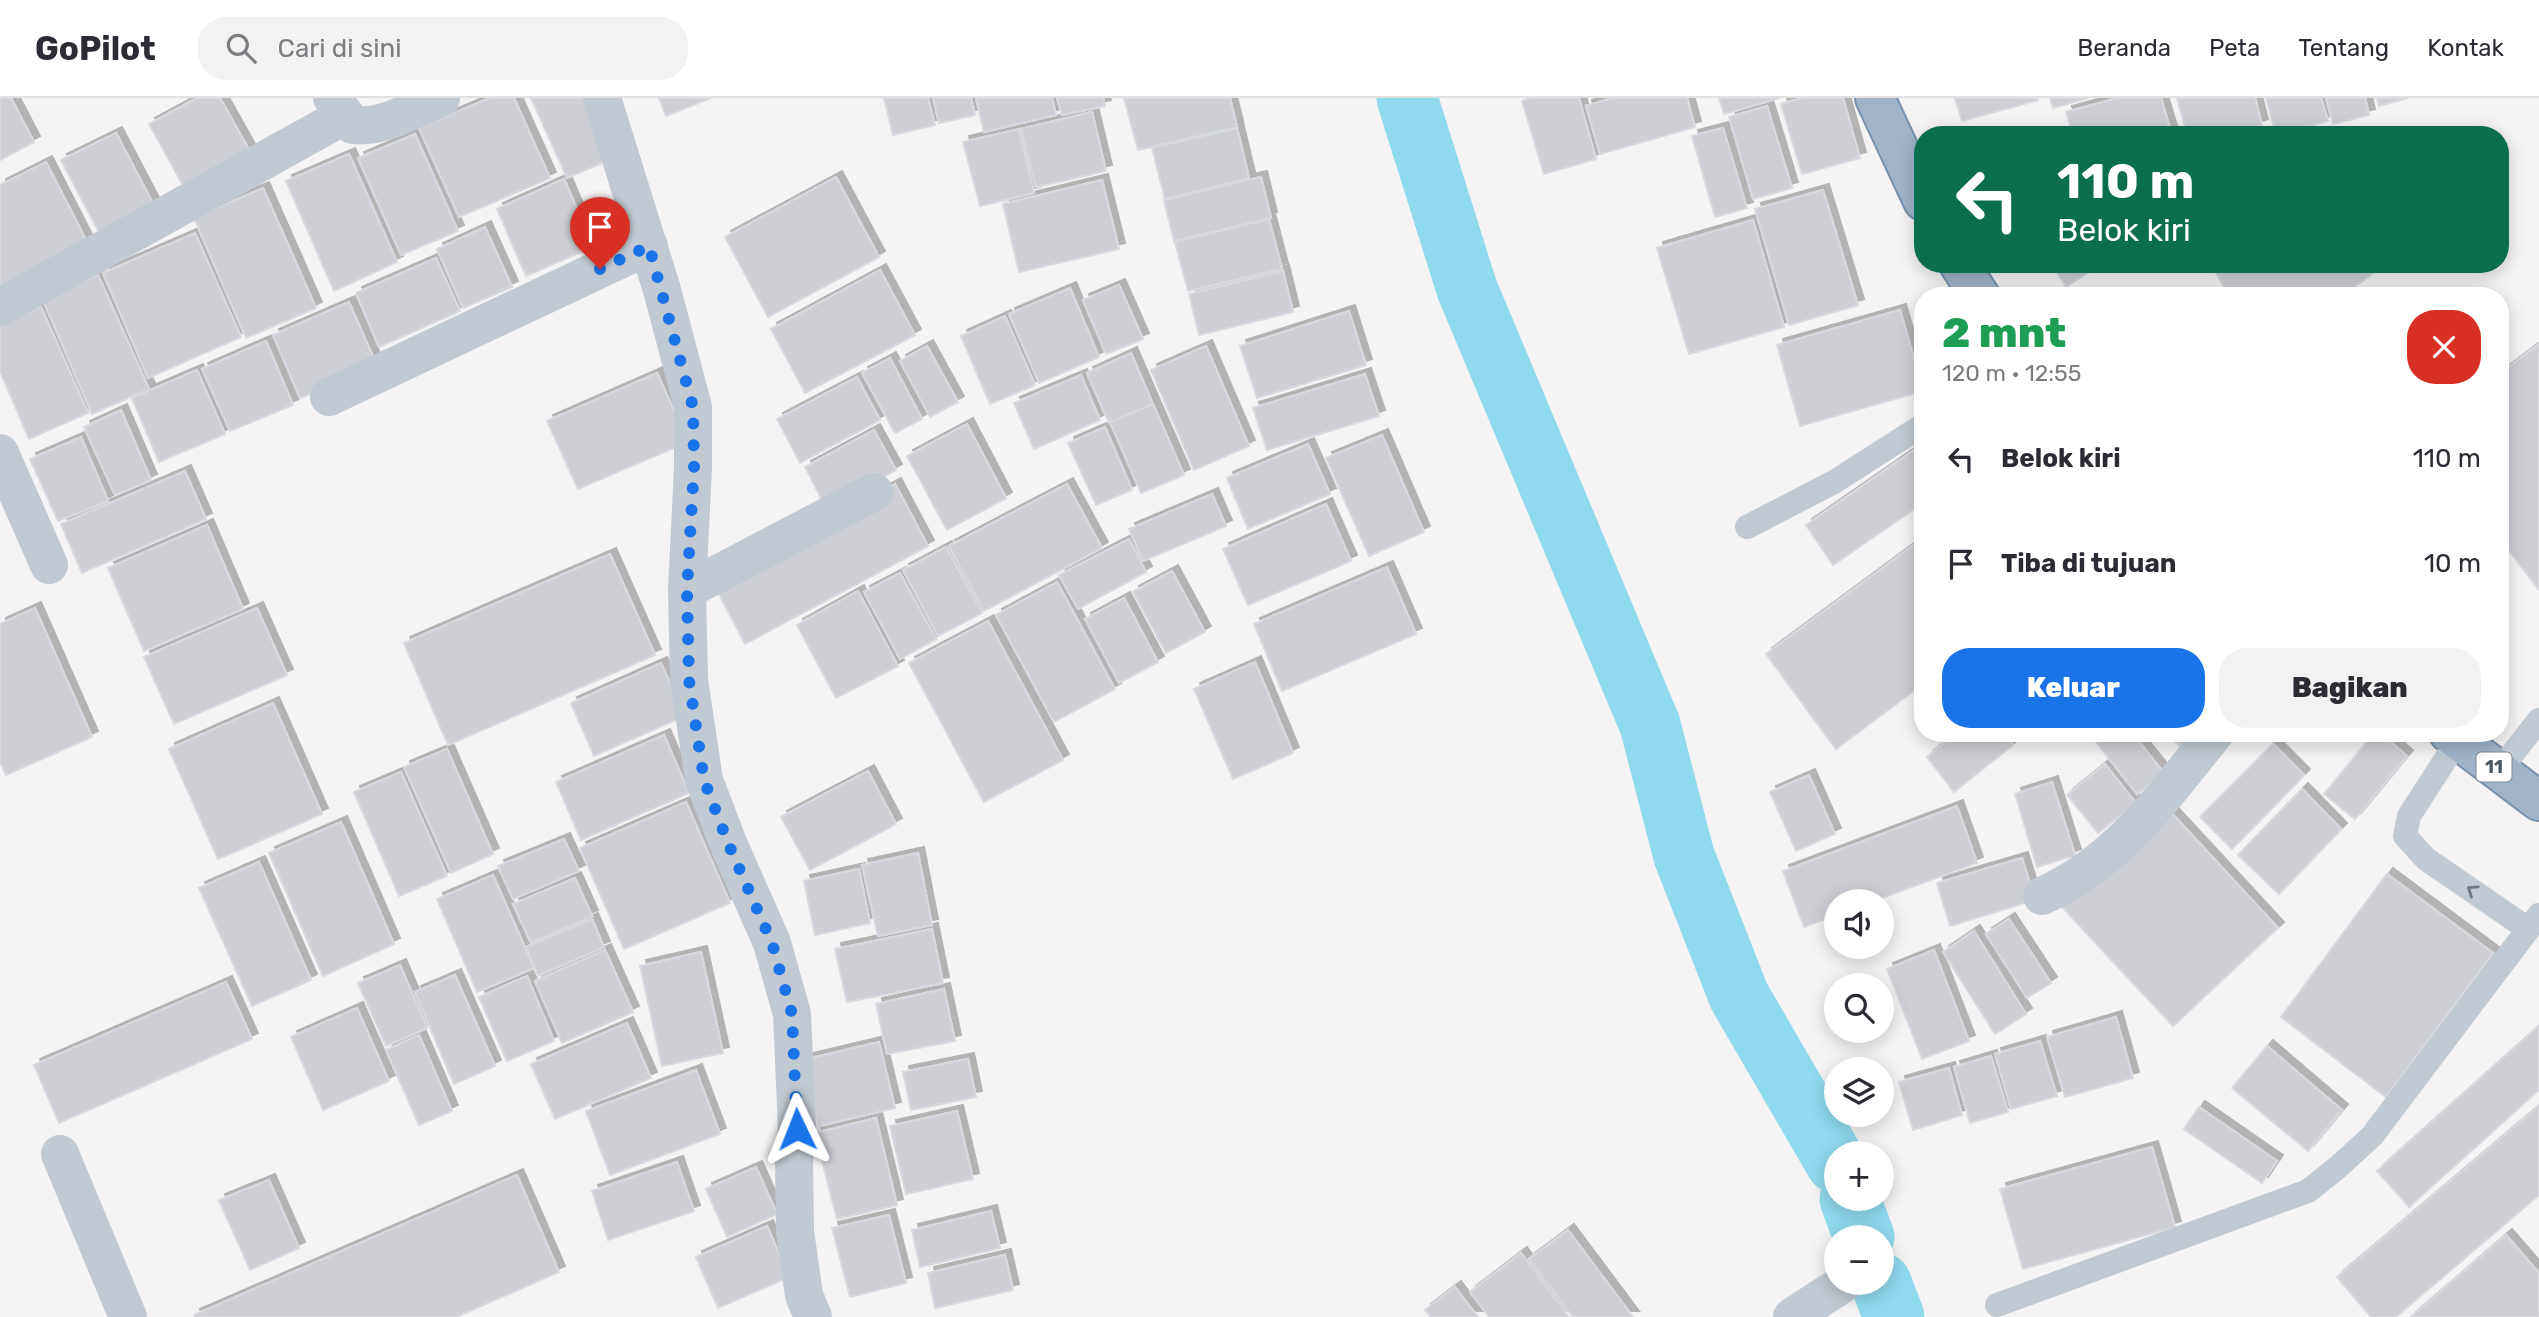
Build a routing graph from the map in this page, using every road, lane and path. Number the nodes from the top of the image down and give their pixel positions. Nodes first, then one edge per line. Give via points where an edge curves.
1 (441, 98) edge
2 (602, 98) edge
3 (1875, 98) edge
4 (338, 107) edge
5 (1914, 182) edge
6 (649, 246) junction
7 (0, 307) edge
8 (329, 397) dead end
9 (1914, 431) edge
10 (0, 453) edge
11 (874, 492) dead end
12 (1747, 527) dead end
13 (49, 565) dead end
14 (687, 590) junction
15 (2539, 720) edge
16 (2208, 742) edge
17 (2450, 742) edge
18 (2460, 742) edge
19 (2499, 771) junction
20 (2539, 801) edge
21 (2042, 895) dead end
22 (2534, 922) edge
23 (60, 1154) dead end
24 (1826, 1295) edge
25 (1997, 1305) dead end
26 (128, 1317) edge
27 (813, 1317) edge
28 (1792, 1317) edge

1 - 4 street via 365,126 353,125
2 - 6 street
3 - 5 highway
4 - 7 street
6 - 8 street
6 - 14 street via 693,407
9 - 12 lane via 1834,482
10 - 13 street
11 - 14 street
14 - 27 street via 689,680 704,780 772,943 792,1014 795,1231 804,1295
15 - 19 lane
16 - 21 street via 2139,827 2069,883
22 -> 17 lane via 2426,859 2405,836 2409,816
18 - 19 highway, 11
19 - 20 highway, 11
22 - 25 lane via 2372,1136 2308,1191
23 - 26 street
24 - 28 street

